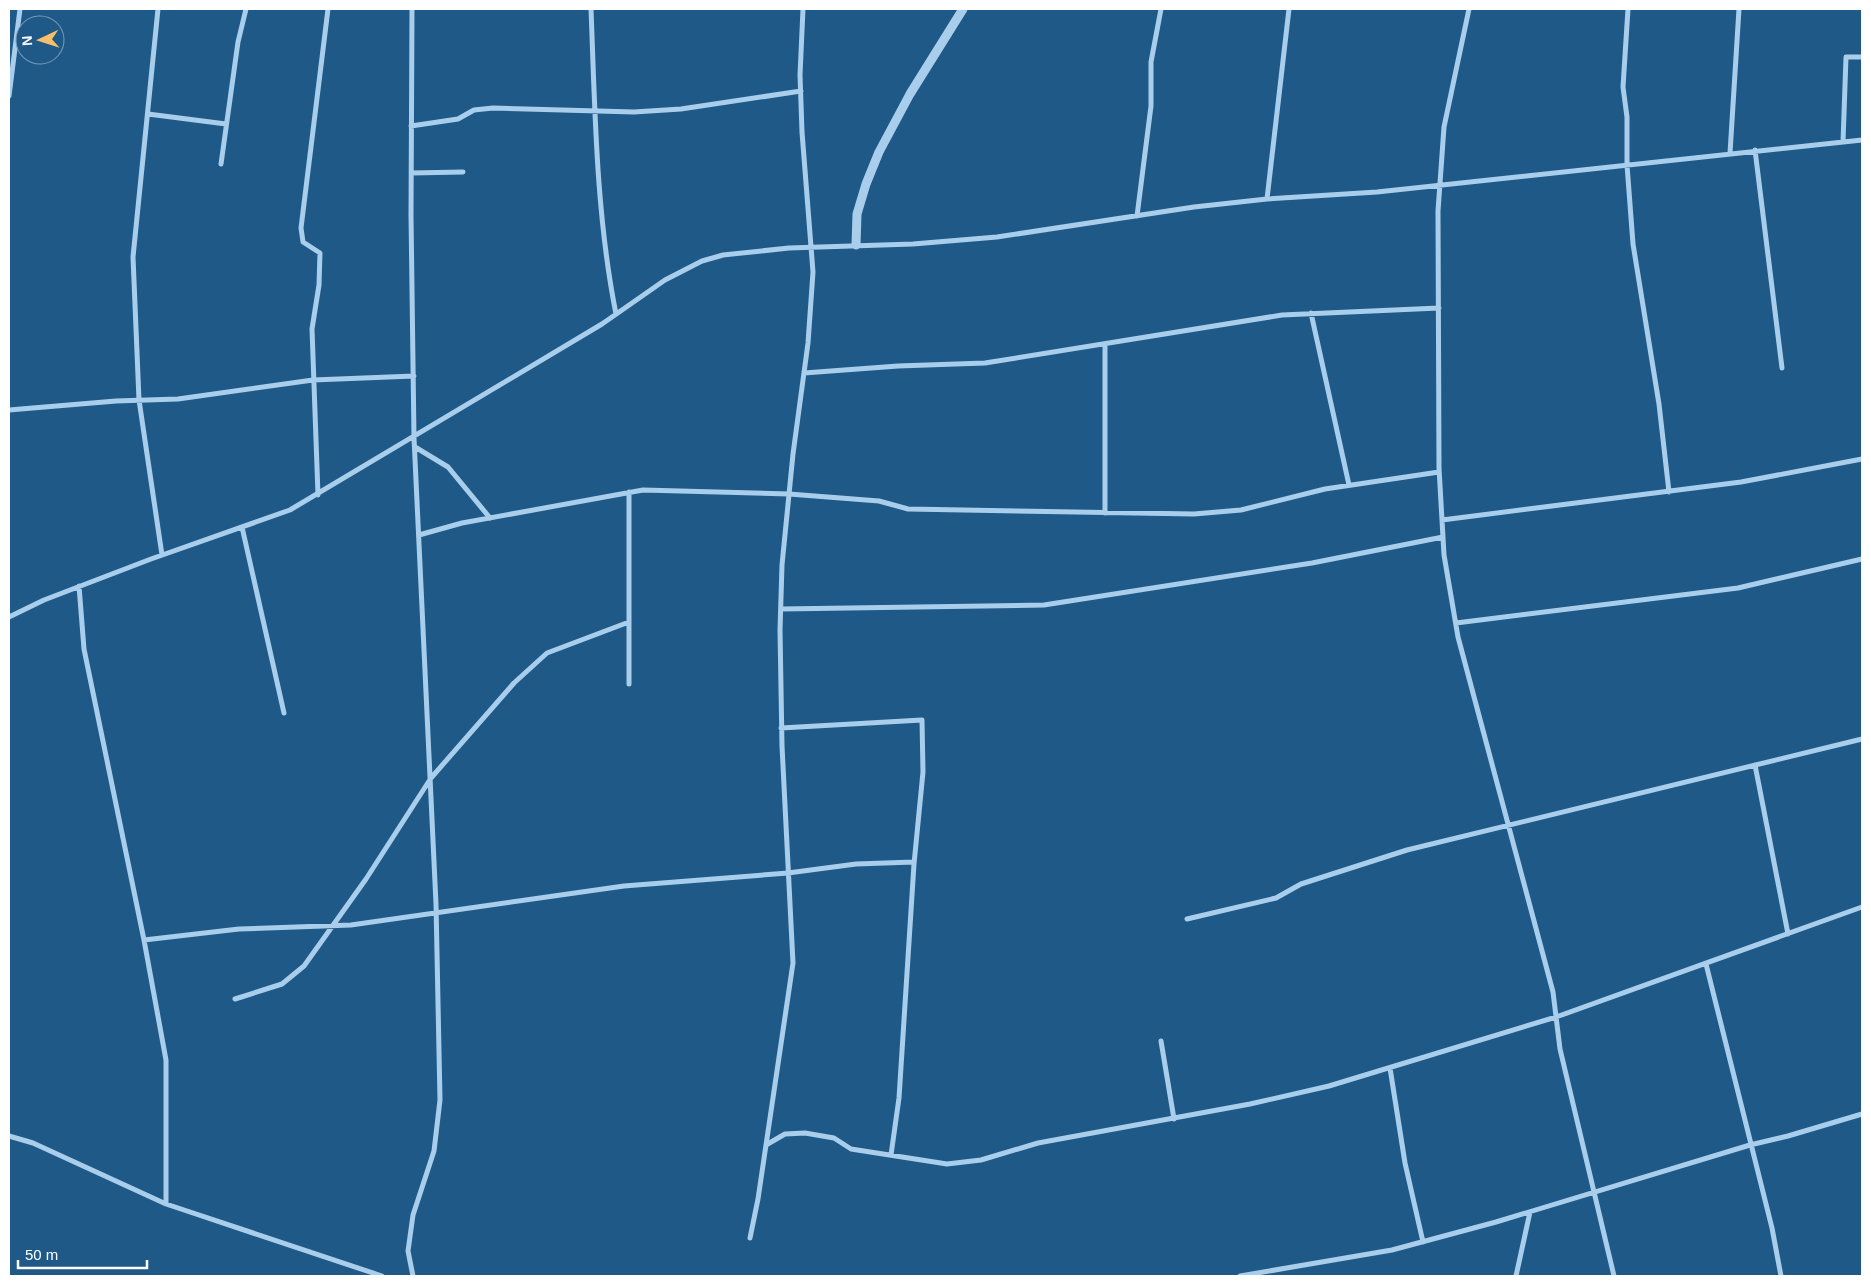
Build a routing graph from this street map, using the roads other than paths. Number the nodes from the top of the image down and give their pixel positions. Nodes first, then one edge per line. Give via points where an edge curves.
1 (158, 9) edge
2 (246, 9) edge
3 (328, 9) edge
4 (412, 9) edge
5 (591, 9) edge
6 (803, 9) edge
7 (963, 9) edge
8 (1161, 9) edge
9 (1289, 9) edge
10 (1469, 9) edge
11 (1628, 9) edge
12 (1739, 9) edge
13 (15, 51) edge
14 (1862, 57) edge
15 (801, 91) junction
16 (9, 96) edge
17 (595, 110) junction
18 (148, 114) junction
19 (226, 124) junction
20 (411, 126) junction
21 (1862, 140) edge
22 (1844, 142) junction
23 (1755, 150) junction
24 (1730, 153) junction
25 (221, 164) dead end
26 (1627, 165) junction
27 (463, 172) dead end
28 (411, 173) junction
29 (1440, 184) junction
30 (1267, 198) junction
31 (1137, 216) junction
32 (856, 245) junction
33 (811, 247) junction
34 (1439, 308) junction
35 (1311, 313) junction
36 (616, 314) junction
37 (1105, 345) junction
38 (1782, 368) dead end
39 (804, 374) junction
40 (414, 376) junction
41 (313, 380) junction
42 (140, 400) junction
43 (9, 410) edge
44 (414, 438) junction
45 (415, 447) junction
46 (1862, 459) edge
47 (1439, 472) junction
48 (1349, 485) junction
49 (629, 492) junction
50 (1669, 492) junction
51 (318, 494) junction
52 (789, 494) junction
53 (1105, 513) junction
54 (490, 518) junction
55 (1442, 520) junction
56 (242, 527) junction
57 (420, 535) junction
58 (1443, 537) junction
59 (162, 555) junction
60 (1862, 558) edge
61 (79, 586) junction
62 (780, 609) junction
63 (9, 616) edge
64 (629, 622) junction
65 (1456, 623) junction
66 (629, 684) dead end
67 (284, 713) dead end
68 (781, 728) junction
69 (1862, 739) edge
70 (1755, 765) junction
71 (431, 778) junction
72 (1509, 824) junction
73 (914, 862) junction
74 (788, 873) junction
75 (1862, 907) edge
76 (436, 911) junction
77 (1187, 919) dead end
78 (333, 926) junction
79 (1788, 934) junction
80 (144, 940) junction
81 (1706, 964) junction
82 (235, 999) dead end
83 (1556, 1017) junction
84 (1161, 1040) dead end
85 (1390, 1068) junction
86 (1862, 1114) edge
87 (1174, 1119) junction
88 (9, 1136) edge
89 (766, 1144) junction
90 (1750, 1145) junction
91 (891, 1155) junction
92 (1594, 1193) junction
93 (166, 1204) junction
94 (1530, 1212) junction
95 (750, 1238) dead end
96 (1423, 1242) junction
97 (382, 1276) edge
98 (413, 1276) edge
99 (1240, 1276) edge
100 (1516, 1276) edge
101 (1614, 1276) edge
102 (1781, 1276) edge

1 - 18 street
2 - 19 street
3 - 41 street via 301,228 304,242 320,253 312,329
4 - 20 street
5 - 17 street
6 - 15 street
7 - 32 street via 910,94 879,152 857,214
8 - 31 street via 1151,62 1151,106
9 - 30 street
10 - 29 street via 1444,127
11 - 26 street via 1623,87
12 - 24 street
13 - 16 street
14 - 22 street via 1846,57
15 - 17 street via 681,110
15 - 33 street
17 - 20 street via 493,108 474,110 458,119
17 - 36 street via 608,275
18 - 19 street
18 - 42 street via 134,257
19 - 25 street
20 - 28 street
21 - 22 street
22 - 23 street
23 - 24 street
23 - 38 street
24 - 26 street
26 - 29 street
26 - 50 street via 1633,244 1659,404
27 - 28 street
28 - 40 street
29 - 30 street via 1377,192
29 - 34 street
30 - 31 street
31 - 32 street via 997,237
32 - 33 street
33 - 36 street via 723,255 702,261 665,280
33 - 39 street via 813,272
34 - 35 street
34 - 47 street
35 - 37 street via 1230,322
35 - 48 street
36 - 44 street
37 - 39 street via 985,363
37 - 53 street
39 - 52 street
40 - 41 street
40 - 44 street
41 - 42 street via 178,399
41 - 51 street
42 - 43 street
42 - 59 street
44 - 45 street
44 - 51 street
45 - 54 street via 448,467
45 - 57 street
46 - 50 street
47 - 48 street
47 - 55 street
48 - 53 street via 1241,510 1194,514
49 - 52 street
49 - 54 street
49 - 64 street
50 - 55 street
51 - 56 street via 290,510
52 - 53 street via 879,501 908,509
52 - 62 street
54 - 57 street
55 - 58 street
56 - 59 street
56 - 67 street
57 - 71 street
58 - 62 street via 1312,563 1044,605
58 - 65 street
59 - 61 street
60 - 65 street via 1738,588
61 - 63 street
61 - 80 street via 84,649
62 - 68 street
64 - 66 street
64 - 71 street via 547,653 514,684
65 - 72 street
68 - 73 street via 922,720 923,772
68 - 74 street
69 - 70 street
70 - 72 street
70 - 79 street
71 - 76 street
71 - 78 street
72 - 77 street via 1407,850 1301,884 1276,898
72 - 83 street via 1553,992
73 - 74 street via 856,864
73 - 91 street via 899,1098
74 - 76 street via 624,886
74 - 89 street via 793,964
75 - 79 street
76 - 78 street
76 - 98 street via 440,1100 434,1151 413,1215 408,1251
78 - 80 street via 239,929
78 - 82 street via 304,966 282,984
79 - 81 street
80 - 93 street via 166,1060
81 - 83 street
81 - 90 street
83 - 85 street
83 - 92 street via 1560,1049
84 - 87 street
85 - 87 street via 1329,1086
85 - 96 street via 1405,1163
86 - 90 street
87 - 91 street via 1038,1144 981,1160 947,1164
88 - 93 street via 33,1143
89 - 91 street via 785,1134 805,1133 834,1138 851,1149
89 - 95 street
90 - 92 street
90 - 102 street
92 - 94 street
92 - 101 street
93 - 97 street
94 - 96 street
94 - 100 street
96 - 99 street

